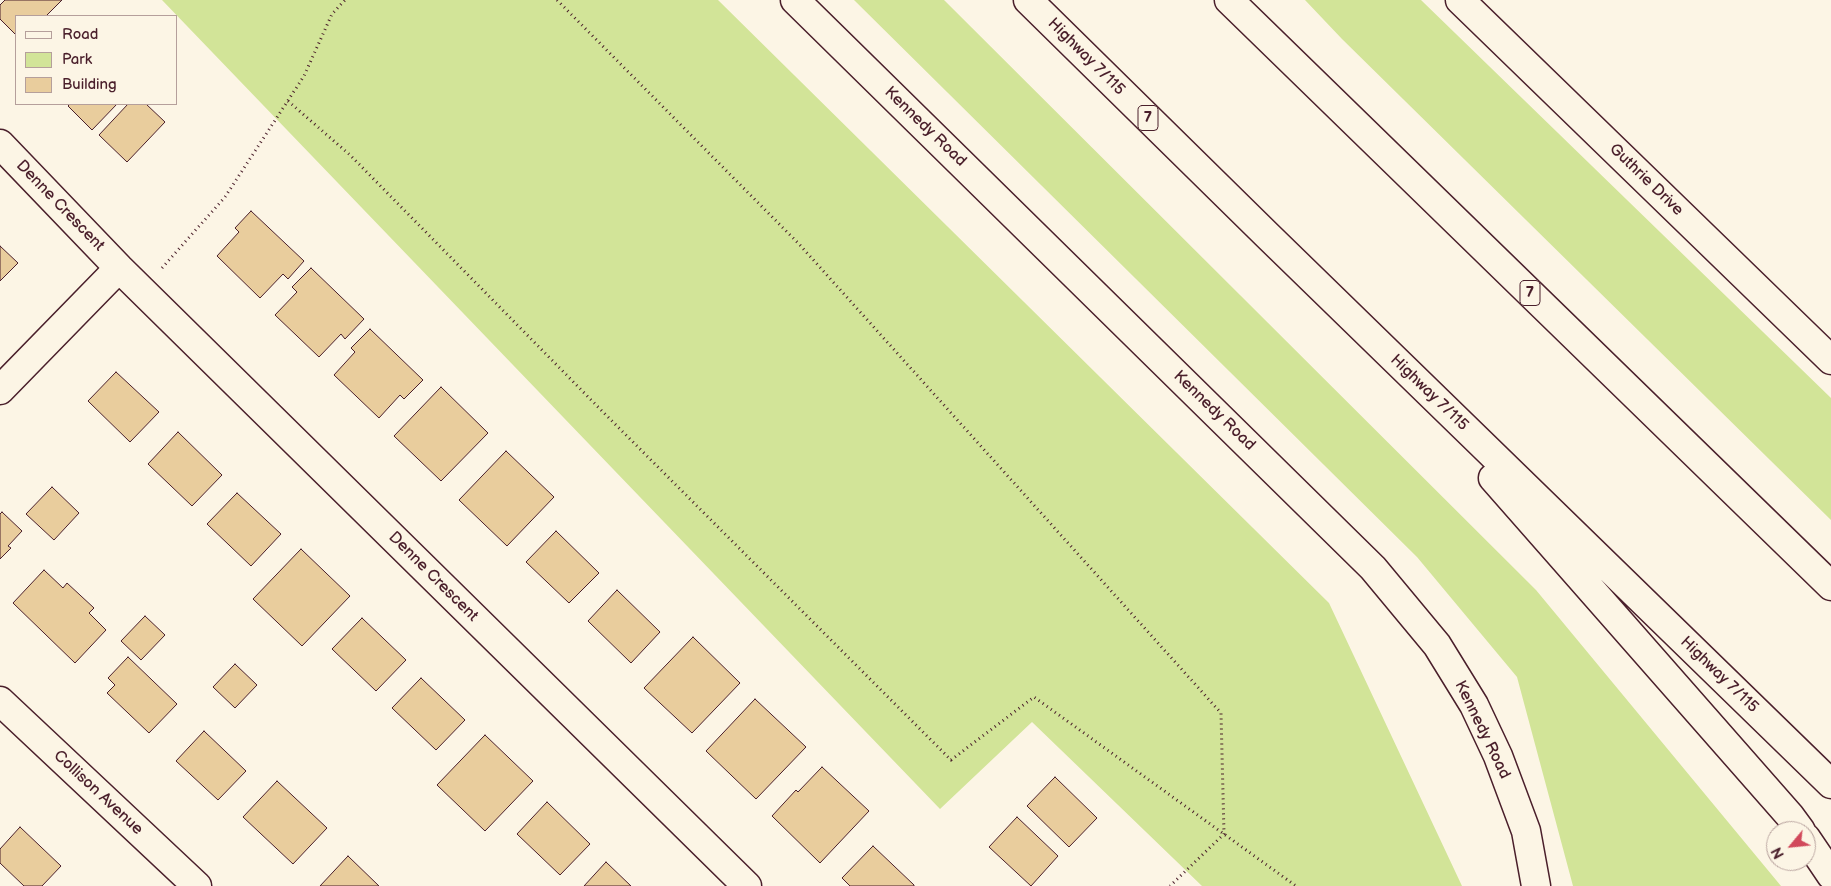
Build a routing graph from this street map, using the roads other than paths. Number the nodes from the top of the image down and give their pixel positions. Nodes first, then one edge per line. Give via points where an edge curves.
1 (795, 0) edge
2 (1028, 0) edge
3 (1229, 0) edge
4 (1247, 0) edge
5 (1460, 0) edge
6 (1281, 51) junction
7 (0, 144) edge
8 (1267, 235) junction
9 (119, 268) junction
10 (1831, 360) edge
11 (0, 390) edge
12 (1831, 586) edge
13 (0, 701) edge
14 (1831, 784) edge
15 (1794, 821) edge
16 (1816, 853) edge
17 (1831, 875) edge
18 (196, 886) edge
19 (747, 886) edge
20 (1536, 886) edge

1 - 20 main road, Kennedy Road via 1373,568 1437,645 1474,706 1498,756 1526,831
2 - 8 main road, Highway 7/115 / 7
3 - 6 main road, 7
4 - 6 main road
5 - 10 main road, Guthrie Drive
6 - 12 main road, 7
7 - 9 main road, Denne Crescent
8 - 14 main road, Highway 7/115 / 7
8 - 15 main road via 1502,488
9 - 11 main road
9 - 19 main road, Denne Crescent
13 - 18 main road, Collison Avenue
16 - 17 main road

